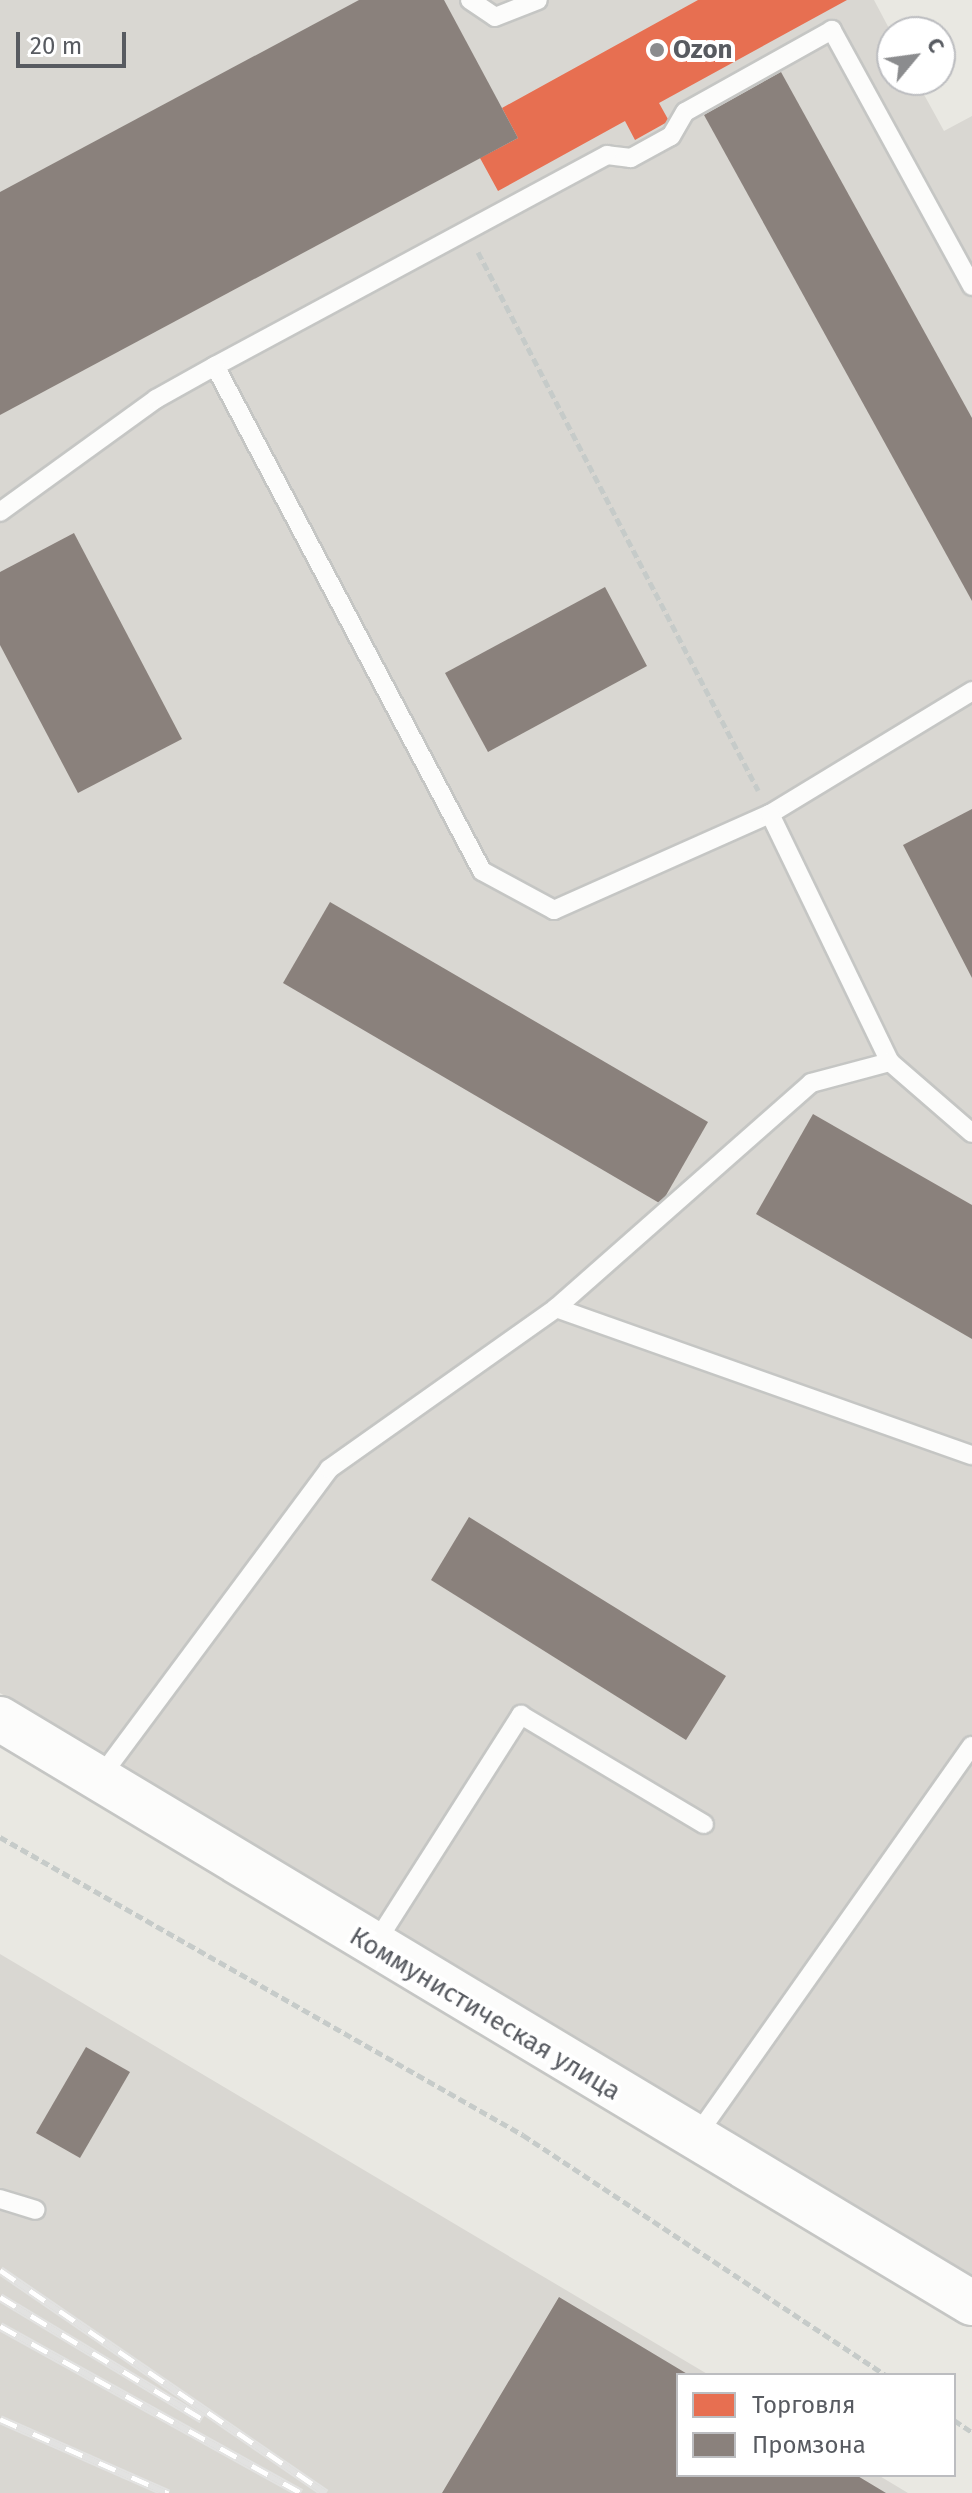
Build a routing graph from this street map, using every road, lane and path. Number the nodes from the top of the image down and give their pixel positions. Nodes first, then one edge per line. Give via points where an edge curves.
1 (470, 0) edge
2 (538, 0) edge
3 (465, 226) junction
4 (972, 286) edge
5 (215, 366) junction
6 (0, 512) edge
7 (972, 691) edge
8 (770, 814) junction
9 (890, 1062) junction
10 (972, 1133) edge
11 (556, 1308) junction
12 (972, 1455) edge
13 (0, 1719) edge
14 (972, 1746) edge
15 (99, 1779) junction
16 (704, 1824) dead end
17 (0, 1837) edge
18 (374, 1946) junction
19 (694, 2140) junction
20 (0, 2199) edge
21 (35, 2210) dead end
22 (972, 2303) edge
23 (882, 2373) edge

1 - 2 lane via 495,17
3 - 4 lane via 607,155 631,158 671,136 685,112 832,30
3 - 5 lane
3 - 8 path
5 - 6 lane via 156,399
5 - 8 lane via 482,871 554,910
7 - 8 lane
8 - 9 lane
9 - 10 lane
9 - 11 lane via 811,1083
11 - 12 lane
11 - 15 lane via 329,1469
13 - 15 main road, Коммунистическая улица
14 - 19 lane
15 - 18 main road, Коммунистическая улица
16 - 18 lane via 521,1715
17 - 23 path via 523,2135
18 - 19 main road, Коммунистическая улица
19 - 22 main road, Коммунистическая улица
20 - 21 lane

